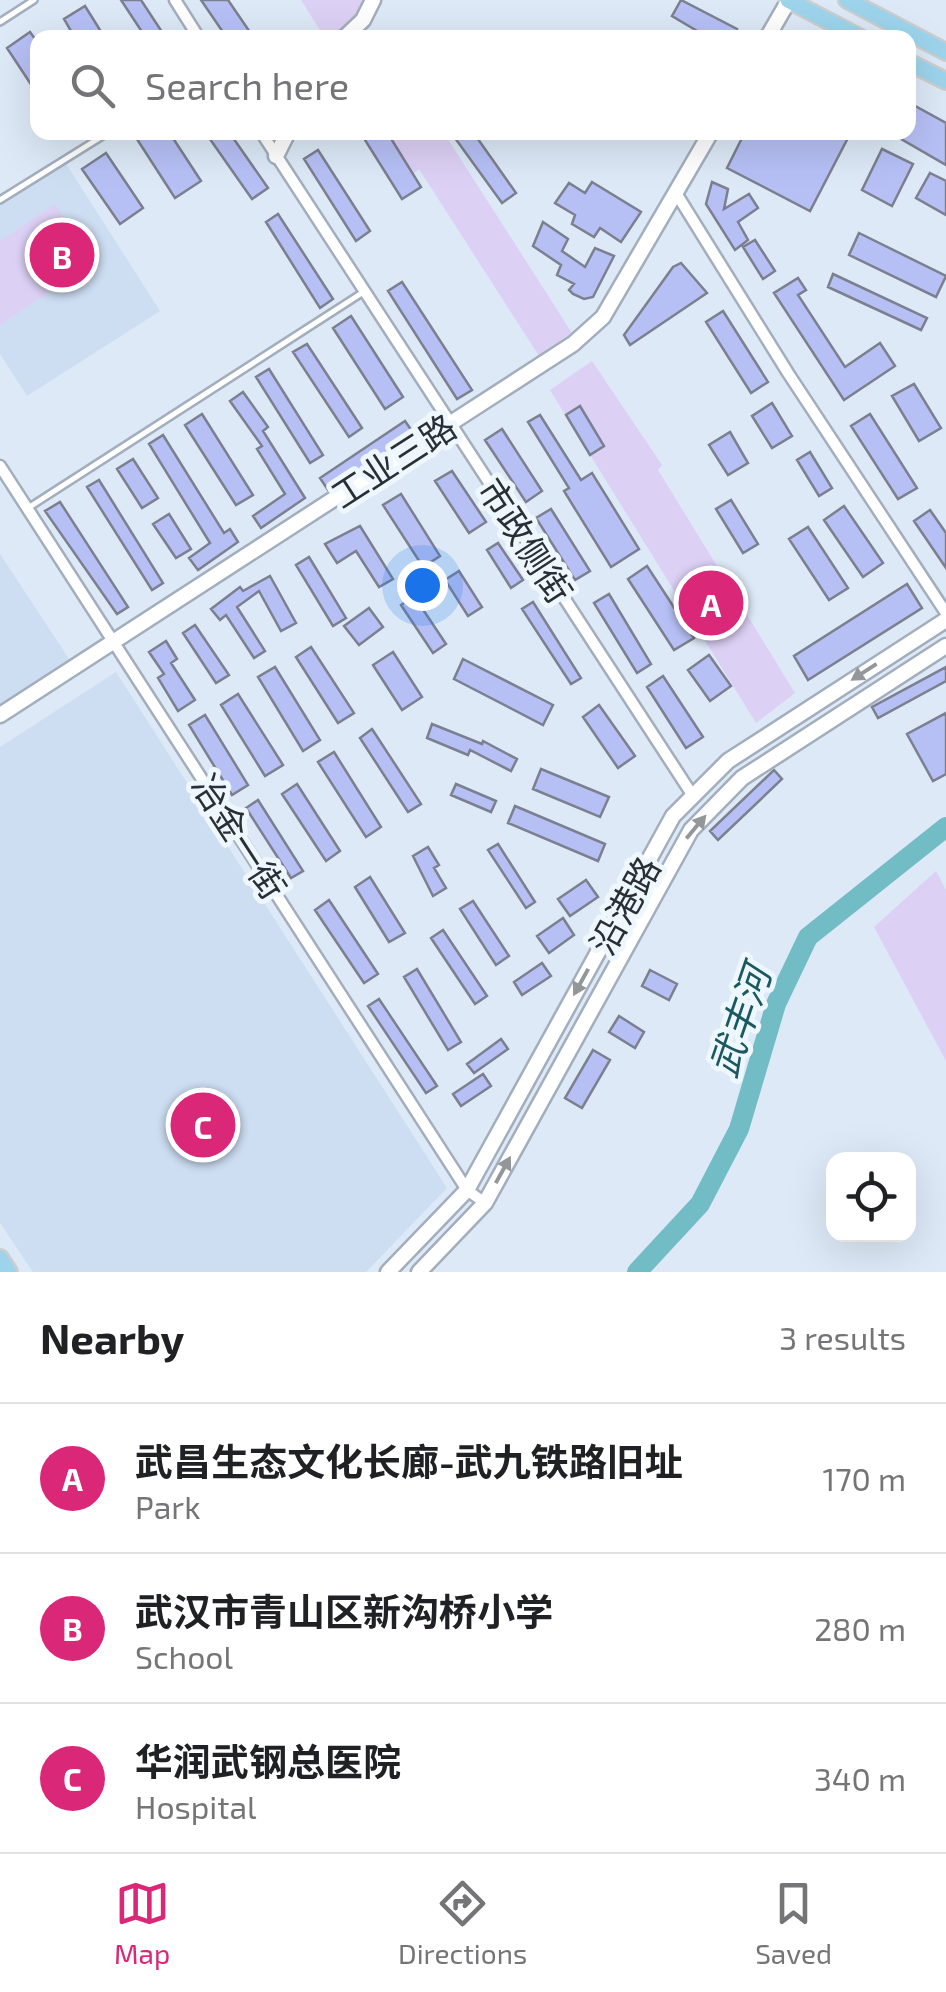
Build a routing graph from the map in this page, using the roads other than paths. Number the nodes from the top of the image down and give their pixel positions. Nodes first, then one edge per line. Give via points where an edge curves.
1 (34, 0) edge
2 (175, 0) edge
3 (373, 0) edge
4 (788, 0) edge
5 (847, 0) edge
6 (0, 22) edge
7 (195, 30) edge
8 (352, 30) edge
9 (771, 30) edge
10 (846, 30) edge
11 (904, 30) edge
12 (916, 36) edge
13 (946, 52) edge
14 (916, 66) edge
15 (946, 80) edge
16 (96, 140) edge
17 (266, 140) edge
18 (284, 140) edge
19 (707, 140) edge
20 (276, 156) junction
21 (676, 193) junction
22 (0, 200) edge
23 (365, 292) junction
24 (451, 423) junction
25 (0, 466) edge
26 (28, 508) junction
27 (946, 616) edge
28 (115, 640) junction
29 (946, 646) edge
30 (0, 714) edge
31 (693, 796) junction
32 (616, 920) junction
33 (635, 932) junction
34 (466, 1190) junction
35 (485, 1203) junction
36 (0, 1258) edge
37 (9, 1272) edge
38 (388, 1272) edge
39 (419, 1272) edge

1 - 6 lane
2 - 7 street
3 - 8 main road
4 - 9 main road
4 - 10 main road
5 - 11 main road
12 - 13 main road
14 - 15 main road
16 - 22 lane
17 - 20 street, 市政侧街
18 - 20 main road
19 - 21 main road, 工业三路
20 - 23 street, 市政侧街
21 - 24 main road, 工业三路 via 603,318
21 - 27 street
23 - 24 street, 市政侧街
23 - 26 lane
24 - 28 main road, 工业三路
24 - 31 street, 市政侧街
25 - 26 street, 冶金一街
26 - 28 street, 冶金一街
27 -> 31 main road, 沿港路 via 728,760
28 - 30 main road, 工业三路
28 - 34 street, 冶金一街
33 -> 29 main road, 沿港路 via 691,830 742,778
31 - 32 main road, 沿港路 via 673,816
32 - 33 main road
32 -> 34 main road, 沿港路
35 -> 33 main road, 沿港路
34 - 35 street, 冶金一街
34 - 38 main road, 沿港路
35 - 39 main road, 沿港路
36 - 37 main road

